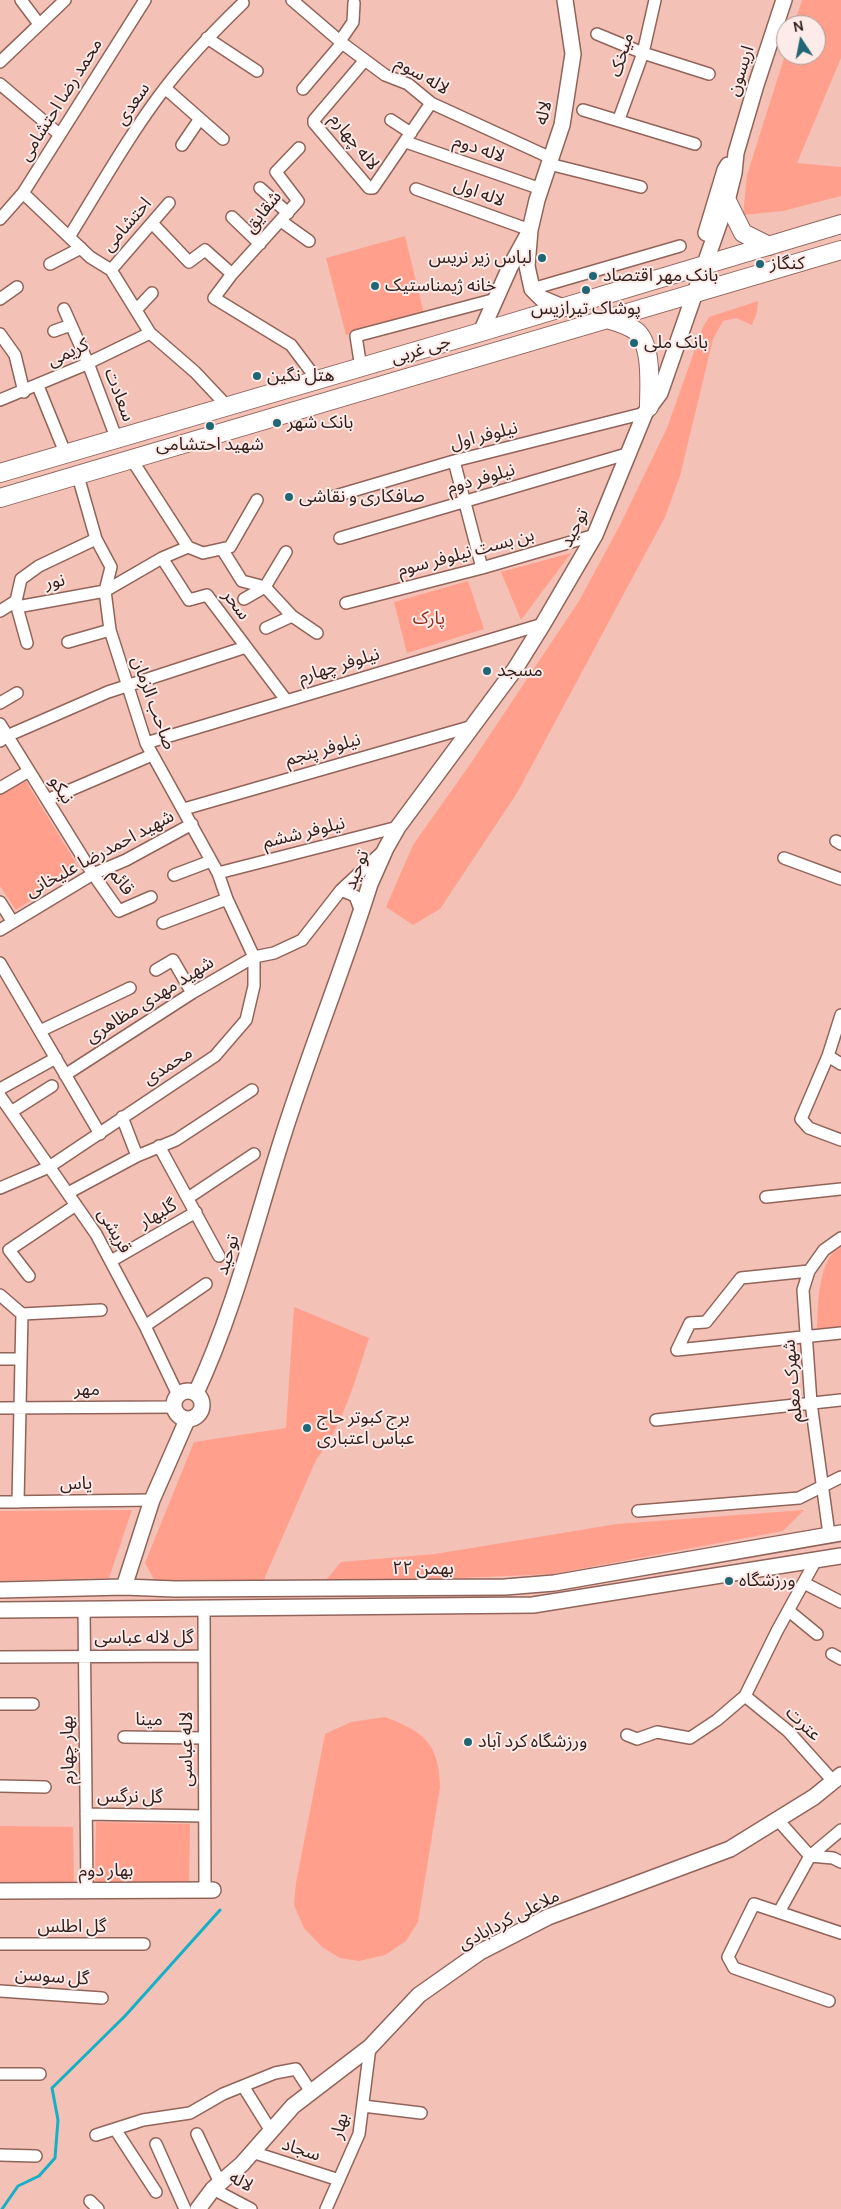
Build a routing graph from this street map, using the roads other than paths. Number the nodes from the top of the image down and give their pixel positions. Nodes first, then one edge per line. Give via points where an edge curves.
1 (21, 0) edge
2 (64, 0) edge
3 (145, 0) edge
4 (292, 0) edge
5 (565, 0) edge
6 (655, 0) edge
7 (784, 0) edge
8 (242, 1) edge
9 (354, 3) dead end
10 (39, 24) junction
11 (597, 34) dead end
12 (207, 38) junction
13 (341, 42) junction
14 (643, 53) junction
15 (365, 60) junction
16 (0, 62) edge
17 (258, 71) dead end
18 (709, 74) dead end
19 (0, 84) edge
20 (165, 88) junction
21 (303, 89) dead end
22 (431, 103) junction
23 (583, 110) dead end
24 (619, 119) junction
25 (199, 120) junction
26 (391, 120) dead end
27 (59, 134) junction
28 (408, 138) junction
29 (223, 139) dead end
30 (695, 144) dead end
31 (182, 145) dead end
32 (299, 148) dead end
33 (736, 154) junction
34 (550, 161) junction
35 (641, 187) dead end
36 (260, 188) dead end
37 (416, 189) dead end
38 (541, 189) junction
39 (23, 193) junction
40 (727, 201) junction
41 (169, 203) dead end
42 (232, 217) dead end
43 (284, 217) junction
44 (0, 219) edge
45 (152, 223) junction
46 (841, 224) edge
47 (530, 230) junction
48 (69, 237) junction
49 (309, 241) dead end
50 (260, 244) junction
51 (680, 246) dead end
52 (769, 246) junction
53 (81, 248) junction
54 (841, 250) edge
55 (50, 264) dead end
56 (700, 266) junction
57 (111, 270) junction
58 (232, 274) junction
59 (17, 287) dead end
60 (532, 289) junction
61 (152, 293) dead end
62 (691, 294) junction
63 (0, 299) edge
64 (496, 299) junction
65 (565, 308) junction
66 (64, 309) dead end
67 (136, 310) junction
68 (608, 319) junction
69 (71, 325) junction
70 (54, 331) dead end
71 (481, 332) junction
72 (150, 333) junction
73 (2, 339) edge
74 (88, 364) junction
75 (361, 368) junction
76 (318, 381) junction
77 (38, 386) junction
78 (24, 392) junction
79 (0, 400) edge
80 (228, 407) junction
81 (647, 410) junction
82 (117, 440) junction
83 (630, 453) junction
84 (66, 454) junction
85 (132, 460) junction
86 (454, 461) junction
87 (0, 473) edge
88 (78, 476) junction
89 (332, 497) dead end
90 (0, 498) edge
91 (257, 500) dead end
92 (464, 502) junction
93 (595, 535) junction
94 (340, 538) dead end
95 (96, 539) junction
96 (188, 547) junction
97 (222, 549) junction
98 (286, 552) dead end
99 (162, 558) junction
100 (482, 568) junction
101 (265, 587) junction
102 (106, 590) junction
103 (244, 599) dead end
104 (346, 603) dead end
105 (17, 604) junction
106 (0, 612) edge
107 (292, 616) junction
108 (543, 624) junction
109 (266, 628) dead end
110 (110, 630) junction
111 (317, 633) dead end
112 (68, 642) dead end
113 (27, 643) dead end
114 (246, 647) junction
115 (127, 685) junction
116 (17, 694) dead end
117 (286, 700) junction
118 (0, 704) edge
119 (0, 724) edge
120 (473, 726) junction
121 (4, 739) edge
122 (146, 744) junction
123 (152, 755) junction
124 (29, 770) junction
125 (0, 788) edge
126 (47, 800) junction
127 (184, 809) junction
128 (192, 824) junction
129 (398, 827) junction
130 (386, 848) junction
131 (784, 858) dead end
132 (211, 861) junction
133 (218, 873) junction
134 (92, 874) junction
135 (174, 875) dead end
136 (841, 879) edge
137 (341, 890) junction
138 (151, 896) dead end
139 (227, 899) junction
140 (0, 902) edge
141 (362, 912) junction
142 (12, 921) junction
143 (163, 923) dead end
144 (0, 930) edge
145 (254, 957) junction
146 (0, 963) edge
147 (156, 970) dead end
148 (130, 988) dead end
149 (192, 992) junction
150 (841, 1015) edge
151 (40, 1030) junction
152 (828, 1056) junction
153 (56, 1058) junction
154 (841, 1064) edge
155 (65, 1075) junction
156 (52, 1086) dead end
157 (0, 1089) edge
158 (252, 1090) dead end
159 (0, 1096) edge
160 (11, 1112) junction
161 (122, 1117) junction
162 (100, 1134) junction
163 (841, 1140) edge
164 (159, 1146) junction
165 (254, 1154) dead end
166 (137, 1156) junction
167 (49, 1167) junction
168 (0, 1188) edge
169 (841, 1189) edge
170 (68, 1193) junction
171 (766, 1197) dead end
172 (188, 1198) junction
173 (76, 1205) junction
174 (196, 1212) junction
175 (841, 1238) edge
176 (219, 1256) dead end
177 (111, 1261) junction
178 (809, 1271) junction
179 (29, 1276) dead end
180 (206, 1284) dead end
181 (0, 1295) edge
182 (101, 1310) dead end
183 (22, 1314) junction
184 (146, 1326) junction
185 (841, 1332) edge
186 (807, 1337) junction
187 (0, 1359) edge
188 (20, 1359) junction
189 (196, 1393) junction
190 (841, 1400) edge
191 (176, 1401) junction
192 (811, 1403) junction
193 (0, 1408) edge
194 (19, 1408) junction
195 (187, 1420) junction
196 (656, 1420) dead end
197 (841, 1478) edge
198 (822, 1487) junction
199 (152, 1500) junction
200 (0, 1502) edge
201 (18, 1502) junction
202 (638, 1510) dead end
203 (835, 1534) edge
204 (841, 1556) edge
205 (816, 1560) junction
206 (804, 1583) junction
207 (543, 1584) junction
208 (124, 1587) junction
209 (0, 1590) edge
210 (841, 1602) edge
211 (544, 1603) junction
212 (204, 1608) junction
213 (84, 1609) junction
214 (0, 1610) edge
215 (789, 1611) junction
216 (817, 1634) dead end
217 (84, 1656) junction
218 (204, 1656) junction
219 (0, 1657) edge
220 (745, 1696) junction
221 (0, 1704) edge
222 (33, 1704) dead end
223 (627, 1735) dead end
224 (124, 1737) dead end
225 (204, 1738) junction
226 (837, 1778) edge
227 (0, 1786) edge
228 (45, 1787) dead end
229 (86, 1814) junction
230 (204, 1816) junction
231 (777, 1820) junction
232 (841, 1830) edge
233 (810, 1856) junction
234 (841, 1862) edge
235 (87, 1890) junction
236 (209, 1890) joint
237 (0, 1891) edge
238 (779, 1912) junction
239 (841, 1933) edge
240 (0, 1944) edge
241 (144, 1944) dead end
242 (0, 1991) edge
243 (102, 1998) dead end
244 (829, 2001) dead end
245 (370, 2048) junction
246 (0, 2074) edge
247 (40, 2074) dead end
248 (243, 2086) junction
249 (311, 2092) junction
250 (363, 2106) junction
251 (421, 2112) dead end
252 (115, 2129) junction
253 (271, 2131) junction
254 (197, 2134) dead end
255 (96, 2135) dead end
256 (156, 2144) dead end
257 (252, 2152) junction
258 (0, 2155) edge
259 (36, 2156) dead end
260 (339, 2180) junction
261 (217, 2186) junction
262 (156, 2192) dead end
263 (185, 2209) edge
264 (198, 2209) edge
265 (251, 2209) edge
266 (326, 2209) edge

1 - 10 street
2 - 10 street
3 - 27 street, محمد رضا احتشامی
4 - 13 street, لاله سوم
5 - 34 main road, لاله via 574,54 562,125
6 - 14 street, میخک
7 - 33 main road, اریسون
8 - 12 street, سعدی
9 - 13 street via 353,22
10 - 16 street
11 - 14 street
12 - 17 street
12 - 20 street, سعدی
13 - 15 street, لاله سوم
13 - 21 street
14 - 18 street
14 - 24 street, میخک
15 - 22 street, لاله سوم via 385,75 408,84
15 - 28 street, لاله چهارم via 314,120 315,127 371,188
19 - 27 street
20 - 25 street
20 - 48 street, سعدی
22 - 28 street, لاله چهارم
22 - 34 street, لاله سوم
23 - 24 street
24 - 30 street
25 - 29 street
25 - 31 street
26 - 28 street, لاله دوم
27 - 39 street, محمد رضا احتشامی
28 - 38 street, لاله دوم
32 - 43 street, شقایق via 276,172 298,201
33 - 40 main road, اریسون
33 - 56 main road, اریسون via 725,170
34 - 35 street, لاله سوم
34 - 38 main road, لاله
36 - 43 street
37 - 47 street, لاله اول
38 - 47 main road, لاله
39 - 44 street, محمد رضا احتشامی
39 - 48 street
40 - 52 main road via 743,233
40 - 56 main road, اریسون
41 - 45 street, احتشامی
42 - 50 street
43 - 49 street
43 - 50 street, شقایق
45 - 57 street, احتشامی
45 - 58 street via 189,262 205,250
46 - 52 main road, جی غربی
47 - 60 main road via 527,266
47 - 64 main road
48 - 53 street
50 - 58 street, شقایق
51 - 60 street
52 - 56 main road, جی غربی
53 - 55 street
53 - 57 street
54 - 62 main road, جی غربی
56 - 62 main road, اریسون
56 - 65 main road, جی غربی
57 - 67 street
58 - 76 street, شقایق via 214,298 291,346
59 - 63 street
60 - 65 main road via 541,298
61 - 67 street
62 - 68 main road, جی غربی
62 - 81 main road, توحید via 652,387
64 - 71 main road
64 - 75 street via 356,336
65 - 71 main road, جی غربی
66 - 69 street, سعادت
67 - 72 street
68 - 81 main road via 627,325 638,333 645,345 649,366
68 - 85 main road, جی غربی
69 - 70 street
69 - 74 street, سعادت
71 - 75 main road, جی غربی
72 - 74 street, کریمی
72 - 80 street via 195,372
73 - 78 street via 14,355
74 - 77 street, کریمی
74 - 82 street, سعادت
75 - 76 main road, جی غربی
76 - 80 main road, جی غربی
77 - 78 street, کریمی
77 - 84 street
78 - 79 street, کریمی
80 - 82 main road, جی غربی
81 - 83 main road, توحید
81 - 86 street, نیلوفر اول
82 - 84 main road, جی غربی
83 - 92 street, نیلوفر دوم
83 - 93 main road, توحید
84 - 87 main road, جی غربی
85 - 88 main road, جی غربی
85 - 96 street
86 - 89 street, نیلوفر اول
86 - 92 street
88 - 90 main road, جی غربی
88 - 95 street, صاحب الزمان
91 - 97 street via 230,547
92 - 94 street, نیلوفر دوم
92 - 100 street
93 - 100 street, بن بست نیلوفر سوم
93 - 108 main road, توحید
95 - 102 street, صاحب الزمان via 111,567
95 - 105 street via 39,566 21,580
96 - 97 street via 203,553
96 - 99 street
97 - 101 street via 242,581
98 - 101 street
99 - 102 street, نور
99 - 114 street, سحر via 189,600 206,595
100 - 104 street, بن بست نیلوفر سوم
101 - 103 street
101 - 107 street
102 - 105 street, نور
102 - 110 street, صاحب الزمان
105 - 106 street
105 - 113 street
107 - 109 street
107 - 111 street
108 - 117 street, نیلوفر چهارم
108 - 120 main road, توحید
110 - 112 street
110 - 115 street, صاحب الزمان
114 - 115 street
114 - 117 street, سحر
115 - 121 street
115 - 122 street, صاحب الزمان
116 - 118 street
117 - 122 street, نیلوفر چهارم
119 - 121 street, نیکو
120 - 127 street, نیلوفر پنجم
120 - 129 main road, توحید
121 - 124 street, نیکو
122 - 123 street, صاحب الزمان
123 - 126 street
123 - 127 street, صاحب الزمان
124 - 125 street
124 - 126 street, نیکو
126 - 134 street, نیکو
127 - 128 street, صاحب الزمان
128 - 132 street, صاحب الزمان
128 - 134 street, شهید احمدرضا علیخانی via 126,860
129 - 130 main road, توحید
129 - 133 street, نیلوفر ششم
130 - 137 street, شهید مهدی مظاهری
130 - 141 main road, توحید
131 - 136 street
132 - 133 street, صاحب الزمان
132 - 135 street
133 - 139 street, صاحب الزمان
134 - 138 street, قائم via 119,911
134 - 142 street, شهید احمدرضا علیخانی
137 - 141 street via 355,896
137 - 145 street, شهید مهدی مظاهری via 302,940 274,953
139 - 143 street
139 - 145 street, صاحب الزمان
140 - 142 street
141 - 189 main road, توحید via 283,1137 233,1300
142 - 144 street, شهید احمدرضا علیخانی
145 - 149 street, شهید مهدی مظاهری
145 - 161 street, محمدی via 254,986 246,1020 214,1056
146 - 151 street
147 - 149 street via 173,960
148 - 151 street
149 - 155 street, شهید مهدی مظاهری
150 - 152 street
151 - 153 street
152 - 154 street
152 - 163 street via 801,1119 809,1128
153 - 155 street
153 - 157 street
155 - 162 street
156 - 160 street
158 - 164 street via 176,1140
159 - 160 street, قریشی
160 - 167 street, قریشی
161 - 162 street, محمدی
161 - 166 street
162 - 167 street, محمدی
164 - 166 street
164 - 172 street
165 - 172 street
166 - 170 street
167 - 168 street, محمدی
167 - 170 street, قریشی
169 - 171 street
170 - 173 street, قریشی
172 - 174 street
173 - 177 street, قریشی
173 - 179 street via 10,1250
174 - 176 street
174 - 177 street, گلبهار
175 - 178 street, شهرک معلم via 824,1250
177 - 184 street, قریشی
178 - 186 street, شهرک معلم via 803,1290
178 - 186 street via 741,1278 706,1322 690,1323 677,1350
180 - 184 street
181 - 183 street
182 - 183 street
183 - 188 street
184 - 191 street, قریشی
185 - 186 street
186 - 192 street, شهرک معلم
187 - 188 street
188 - 194 street
189 - 191 main road via 190,1391
189 - 195 main road via 202,1410
190 - 192 street
191 - 194 street, مهر
191 - 195 main road via 181,1418
192 - 196 street
192 - 198 street, شهرک معلم
193 - 194 street, مهر
194 - 201 street
195 - 199 main road
197 - 198 street
198 - 202 street via 799,1498
198 - 203 street, شهرک معلم
199 - 201 street, یاس
199 - 208 main road
200 - 201 street, یاس
203 - 207 main road, ۲۲ بهمن
204 - 205 main road, ۲۲ بهمن
205 - 206 street
205 - 211 main road, ۲۲ بهمن
206 - 210 street
206 - 215 street
207 - 208 main road, ۲۲ بهمن via 495,1587
207 - 211 main road
208 - 209 main road, ۲۲ بهمن
211 - 212 main road, ۲۲ بهمن
212 - 213 main road, ۲۲ بهمن
212 - 218 street, لاله عباسی
213 - 214 main road, ۲۲ بهمن
213 - 217 street, بهار چهارم
215 - 216 street
215 - 220 street
217 - 218 street, گل لاله عباسی
217 - 219 street, گل لاله عباسی
217 - 229 street, بهار چهارم
218 - 225 street, لاله عباسی
220 - 223 street via 690,1738 657,1732 637,1739
220 - 226 street, عترت via 788,1730
221 - 222 street
224 - 225 street, مینا
225 - 230 street, لاله عباسی
226 - 231 main road, ملاعلی کردابادی
227 - 228 street
229 - 230 street, گل نرگس
229 - 235 street, بهار چهارم
230 - 236 street, لاله عباسی
231 - 233 street
231 - 245 main road, ملاعلی کردابادی via 730,1849 548,1917 480,1952 419,1995
232 - 233 street
233 - 234 street
233 - 238 street
235 - 236 main road, بهار دوم
235 - 237 main road, بهار دوم
238 - 239 street
238 - 244 street via 754,1904 728,1957 734,1968
240 - 241 street, گل اطلس
242 - 243 street, گل سوسن
245 - 249 main road, ملاعلی کردابادی
245 - 250 street, بهار
246 - 247 street
248 - 249 street via 275,2073 296,2069
248 - 252 street via 190,2114 143,2120
248 - 253 street
249 - 253 main road, ملاعلی کردابادی via 293,2106
250 - 251 street
250 - 260 street, بهار via 359,2134
252 - 255 street
252 - 262 street
253 - 257 main road, ملاعلی کردابادی
254 - 261 street
256 - 263 street
257 - 260 street, سجاد
257 - 261 main road, ملاعلی کردابادی
258 - 259 street
260 - 266 street, بهار
261 - 264 main road, ملاعلی کردابادی
261 - 265 street, لاله

